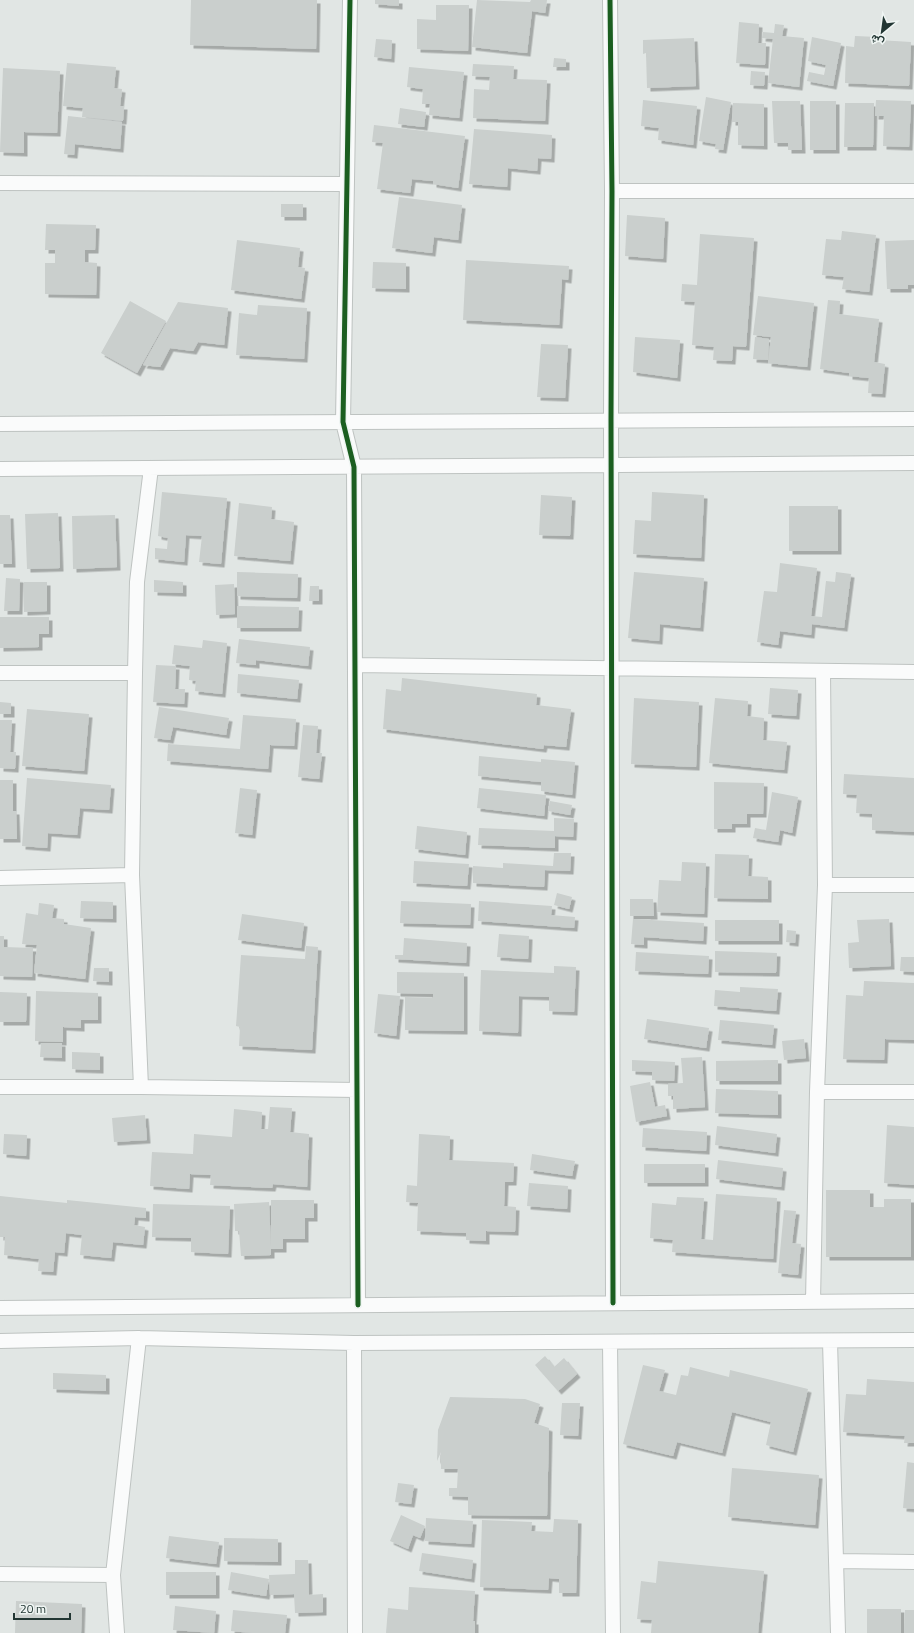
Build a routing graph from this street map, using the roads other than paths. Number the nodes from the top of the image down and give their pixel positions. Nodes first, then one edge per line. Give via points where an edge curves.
1 (350, 0) edge
2 (610, 0) edge
3 (0, 184) edge
4 (347, 184) junction
5 (612, 191) junction
6 (914, 191) edge
7 (914, 419) edge
8 (610, 420) junction
9 (343, 422) junction
10 (0, 424) edge
11 (914, 463) edge
12 (611, 465) junction
13 (354, 467) junction
14 (151, 468) junction
15 (0, 469) edge
16 (355, 665) junction
17 (611, 669) junction
18 (823, 671) junction
19 (914, 672) edge
20 (0, 673) edge
21 (135, 673) junction
22 (132, 875) junction
23 (0, 878) edge
24 (825, 885) junction
25 (914, 885) edge
26 (0, 1087) edge
27 (140, 1087) junction
28 (357, 1090) junction
29 (817, 1092) junction
30 (914, 1092) edge
31 (914, 1301) edge
32 (813, 1302) junction
33 (613, 1303) junction
34 (358, 1305) junction
35 (0, 1308) edge
36 (139, 1338) junction
37 (914, 1340) edge
38 (0, 1341) edge
39 (830, 1341) junction
40 (610, 1342) junction
41 (354, 1343) junction
42 (836, 1561) junction
43 (914, 1562) edge
44 (0, 1574) edge
45 (113, 1575) junction
46 (117, 1633) edge
47 (354, 1633) edge
48 (613, 1633) edge
49 (838, 1633) edge

1 - 4 street
2 - 5 street
3 - 4 street
4 - 9 street
5 - 6 street
5 - 8 street
7 - 8 street
8 - 9 street
8 - 12 street
9 - 10 street
9 - 13 street
11 - 12 street
12 - 13 street
12 - 17 street
13 - 14 street
13 - 16 street
14 - 15 street
14 - 21 street via 137,582
16 - 17 street
16 - 28 street
17 - 18 street
17 - 33 street
18 - 19 street
18 - 24 street
20 - 21 street
21 - 22 street
22 - 23 street
22 - 27 street
24 - 25 street
24 - 29 street
26 - 27 street
27 - 28 street
28 - 34 street
29 - 30 street
29 - 32 street
31 - 32 street
32 - 33 street
33 - 34 street
34 - 35 street
36 - 38 street
36 - 41 street
36 - 45 street
37 - 39 street
39 - 40 street
39 - 42 street
40 - 41 street
40 - 48 street
41 - 47 street
42 - 43 street
42 - 49 street
44 - 45 street
45 - 46 street

